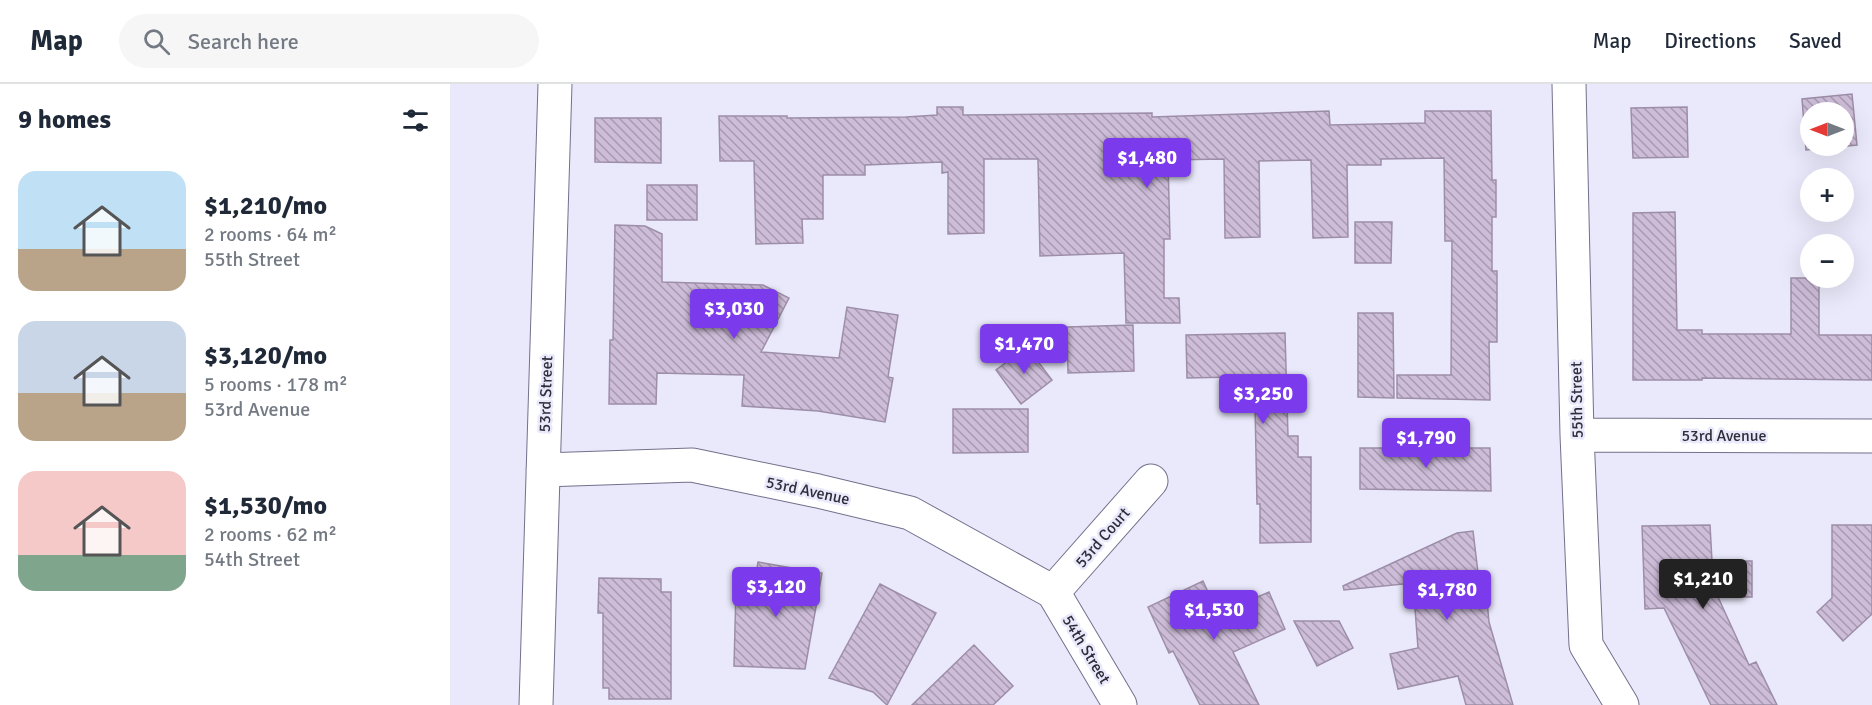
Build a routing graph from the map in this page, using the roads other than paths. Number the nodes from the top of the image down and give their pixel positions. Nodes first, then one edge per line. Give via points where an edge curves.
1 (555, 84) edge
2 (1569, 84) edge
3 (1577, 435) junction
4 (1872, 436) edge
5 (543, 470) junction
6 (1151, 481) dead end
7 (1053, 592) junction
8 (536, 705) edge
9 (1120, 705) edge
10 (1622, 705) edge

1 - 5 street, 53rd Street
2 - 3 street, 55th Street
3 - 4 street, 53rd Avenue
3 - 10 street, 55th Street via 1586,645
5 - 7 street, 53rd Avenue via 692,465 910,513
5 - 8 street, 53rd Street
6 - 7 street, 53rd Court
7 - 9 street, 54th Street

